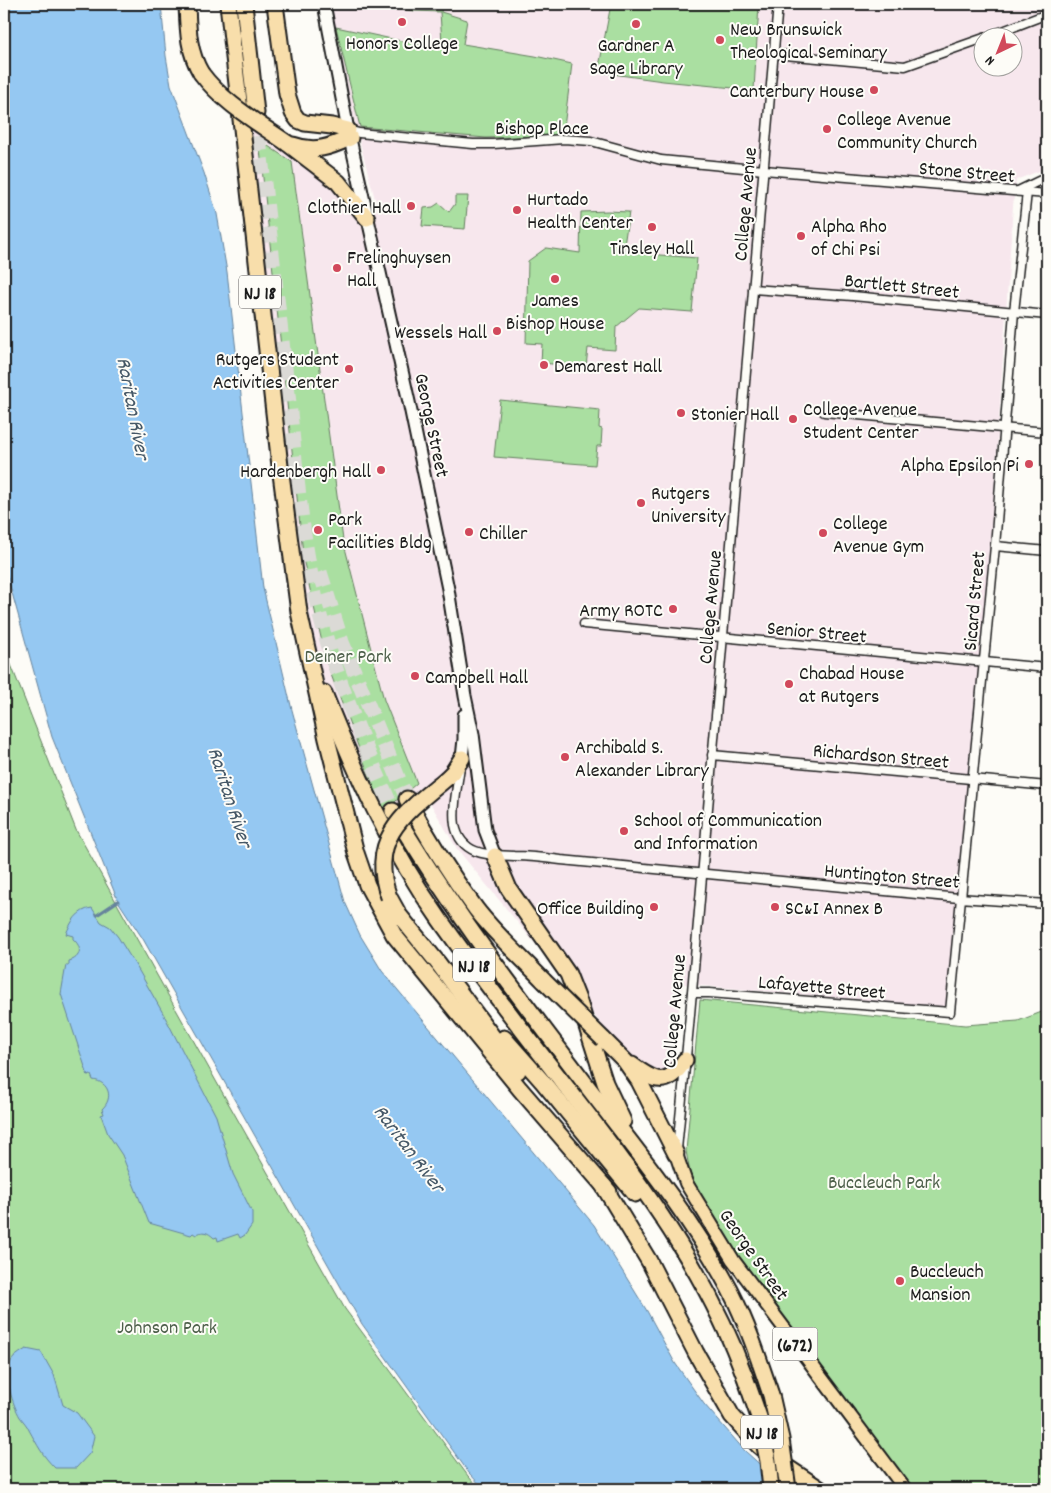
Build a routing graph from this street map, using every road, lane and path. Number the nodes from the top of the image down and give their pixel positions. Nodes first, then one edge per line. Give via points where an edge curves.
1 (187, 4) edge
2 (228, 4) edge
3 (244, 4) edge
4 (275, 4) edge
5 (324, 4) edge
6 (778, 4) edge
7 (1045, 4) edge
8 (1047, 12) edge
9 (1008, 28) edge
10 (974, 42) edge
11 (774, 54) junction
12 (256, 113) tunnel mouth
13 (349, 134) junction
14 (314, 156) junction
15 (764, 170) junction
16 (1047, 177) edge
17 (1018, 191) junction
18 (1027, 192) junction
19 (1047, 194) edge
20 (367, 218) junction
21 (753, 289) junction
22 (1014, 312) junction
23 (1047, 315) edge
24 (824, 412) dead end
25 (1004, 429) junction
26 (1047, 432) edge
27 (994, 546) junction
28 (1047, 551) edge
29 (299, 612) junction
30 (584, 624) dead end
31 (722, 638) junction
32 (983, 663) junction
33 (1047, 668) edge
34 (464, 696) junction
35 (712, 755) junction
36 (462, 758) junction
37 (972, 780) junction
38 (1047, 786) edge
39 (407, 799) tunnel mouth
40 (393, 811) tunnel mouth
41 (495, 856) junction
42 (702, 873) junction
43 (959, 898) junction
44 (1047, 904) edge
45 (438, 963) junction
46 (692, 993) junction
47 (950, 1012) joint
48 (685, 1060) junction
49 (625, 1061) junction
50 (676, 1154) junction
51 (642, 1158) junction
52 (609, 1192) junction
53 (705, 1286) junction
54 (771, 1489) edge
55 (788, 1489) edge
56 (820, 1489) edge
57 (906, 1489) edge

1 - 14 highway, bridge via 190,46 194,60 210,85 287,143
2 - 29 highway, NJ 18
3 - 12 highway
4 - 13 highway via 287,94 293,113 306,123 332,126
5 - 13 street, George Street
6 - 11 street, College Avenue
7 - 8 street
8 - 9 street
10 - 11 street via 905,66
11 - 15 street, College Avenue
13 - 14 highway
13 - 15 street, Bishop Place via 474,144 564,139 591,141 661,160
13 - 20 street, George Street
14 - 20 highway
15 - 17 street, Stone Street
15 - 21 street, College Avenue
16 - 17 street
17 - 18 street, Stone Street
18 - 19 street, Stone Street
18 - 22 street, Sicard Street
20 - 34 street, George Street via 448,589
21 - 22 street, Bartlett Street
21 - 31 street, College Avenue
22 - 23 street, Bartlett Street
22 - 25 street, Sicard Street
24 - 25 street
25 - 26 street
25 - 27 street, Sicard Street
27 - 28 street
27 - 32 street, Sicard Street
29 - 52 highway via 326,739 356,853 380,912 409,955
29 - 53 highway, NJ 18 via 319,678 350,759 400,860 439,920 638,1180
30 - 31 street, Senior Street
31 - 32 street, Senior Street
31 - 35 street, College Avenue
32 - 33 street, Senior Street
32 - 37 street, Sicard Street
34 - 36 street
34 - 41 street, George Street via 473,734 485,830
35 - 37 street, Richardson Street
35 - 42 street, College Avenue
36 - 41 street, Huntington Street via 455,813 457,832 478,853
36 - 45 highway, bridge via 454,772 406,811 389,837 382,866 383,881 399,915
37 - 38 street, Richardson Street
37 - 43 street, Sicard Street
39 - 49 highway, bridge via 476,909
40 - 51 highway, NJ 18 via 448,899
41 - 42 street, Huntington Street
41 - 51 highway via 509,889 568,974 612,1100
42 - 43 street, Huntington Street
42 - 46 street, College Avenue
43 - 44 street, Huntington Street
43 - 47 street, Sicard Street
45 - 52 highway
45 - 53 highway via 622,1177
46 - 47 street, Lafayette Street
46 - 48 street, College Avenue
48 - 49 highway via 670,1077 662,1080 646,1076
48 - 50 street, College Avenue
49 - 50 highway via 639,1081
50 - 57 main road, George Street / (672) via 686,1183 733,1260
51 - 55 highway, NJ 18, bridge via 701,1242 748,1327 772,1395
52 - 56 highway via 732,1416 773,1458
53 - 54 highway, NJ 18, bridge via 736,1350 759,1417

